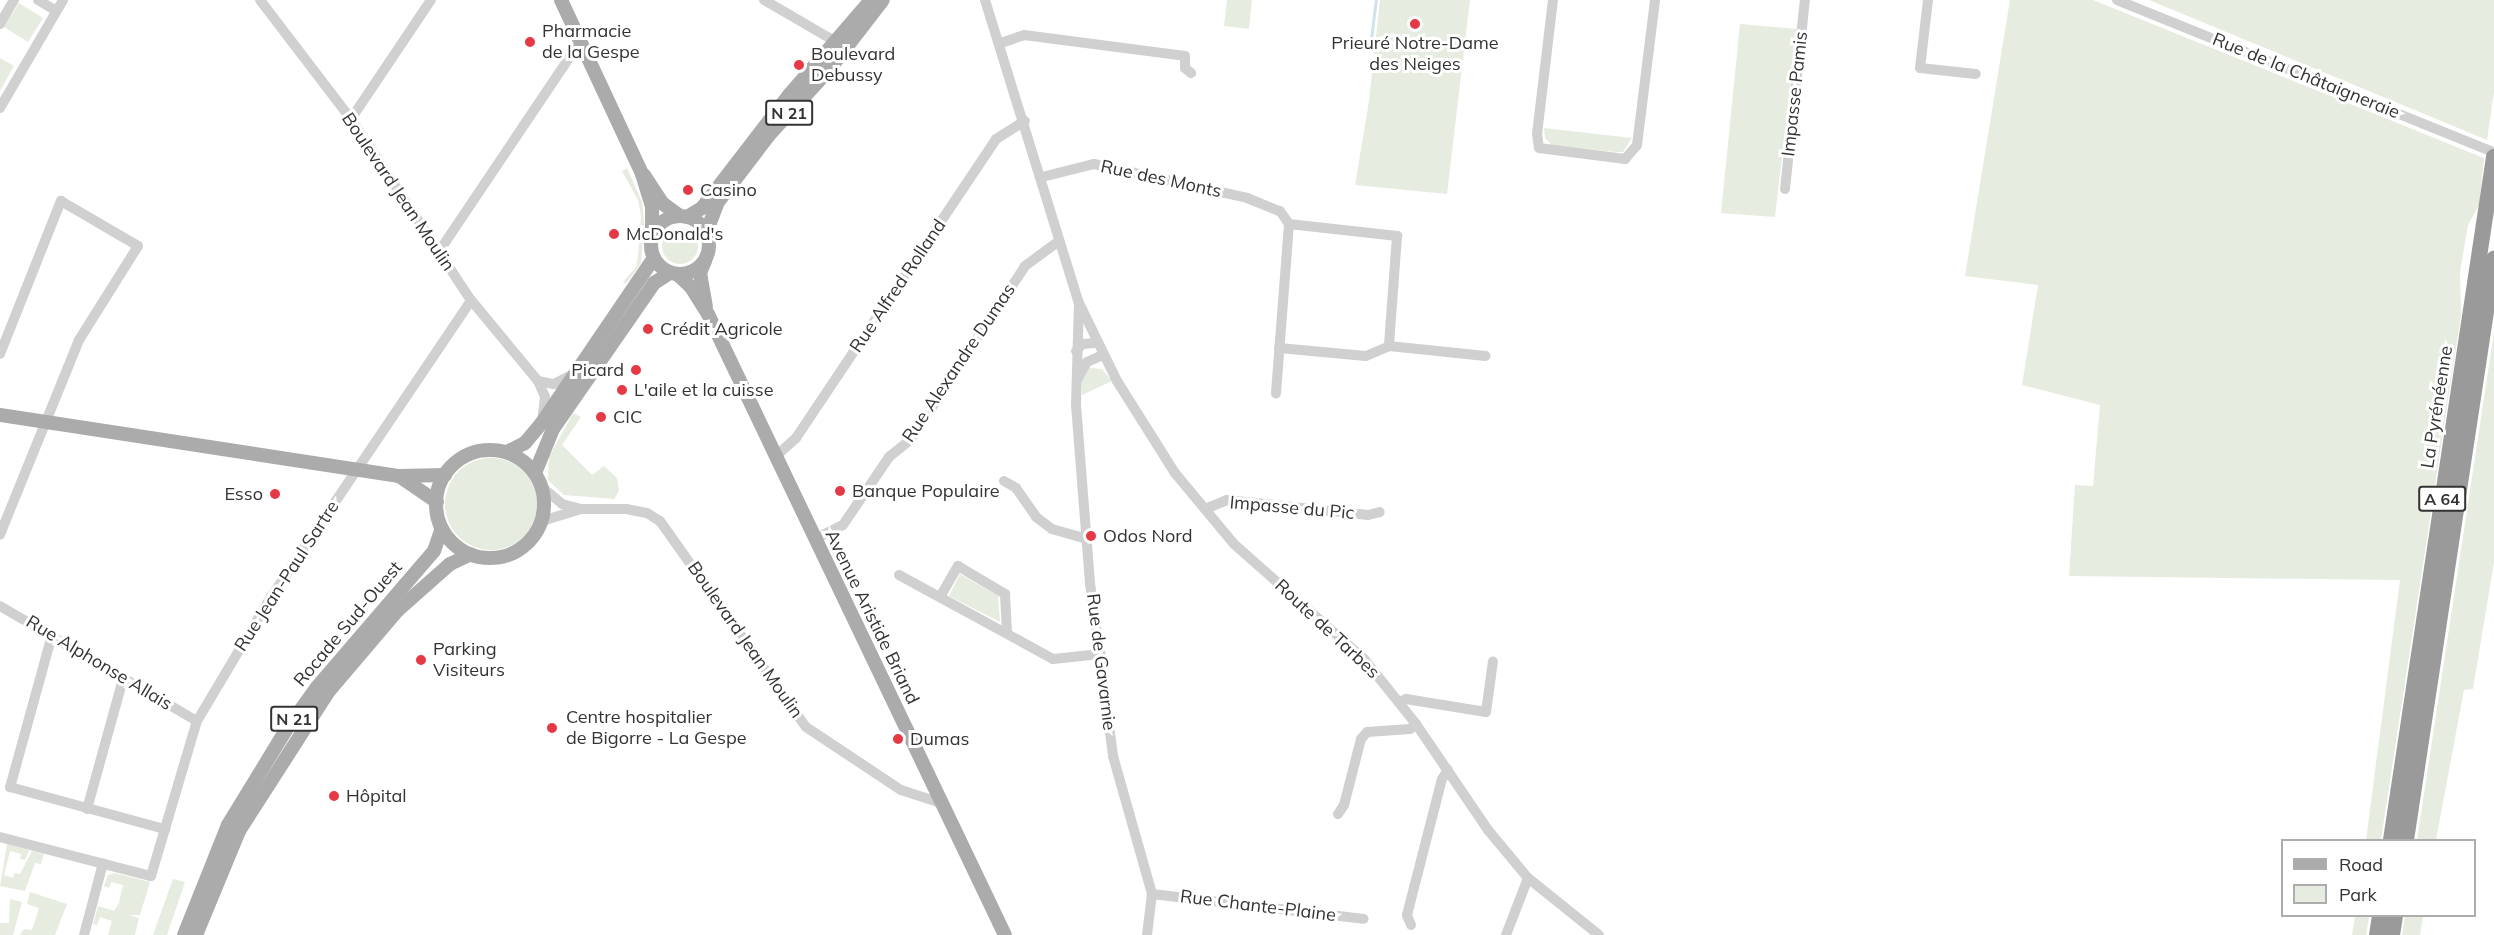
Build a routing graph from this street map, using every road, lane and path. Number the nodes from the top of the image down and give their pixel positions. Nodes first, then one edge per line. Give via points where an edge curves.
1 (14, 0) edge
2 (38, 0) edge
3 (63, 0) edge
4 (260, 0) edge
5 (431, 0) edge
6 (561, 0) edge
7 (764, 0) edge
8 (871, 0) edge
9 (883, 0) edge
10 (985, 0) edge
11 (1553, 0) edge
12 (1655, 0) edge
13 (1805, 0) edge
14 (1928, 0) edge
15 (2117, 0) edge
16 (57, 11) junction
17 (0, 24) edge
18 (580, 42) junction
19 (838, 43) junction
20 (1001, 43) junction
21 (1191, 73) dead end
22 (1976, 74) dead end
23 (0, 108) edge
24 (351, 119) junction
25 (1025, 121) junction
26 (2494, 152) edge
27 (2494, 157) edge
28 (642, 174) junction
29 (1042, 177) junction
30 (1785, 189) dead end
31 (684, 216) junction
32 (1289, 224) junction
33 (706, 232) junction
34 (652, 236) junction
35 (1059, 241) junction
36 (438, 253) junction
37 (654, 258) junction
38 (2494, 259) edge
39 (705, 260) junction
40 (674, 274) junction
41 (471, 300) junction
42 (1079, 303) junction
43 (708, 314) junction
44 (1098, 343) junction
45 (1389, 346) junction
46 (1279, 348) junction
47 (1076, 351) junction
48 (0, 354) edge
49 (1103, 355) junction
50 (1485, 356) dead end
51 (580, 371) junction
52 (538, 381) junction
53 (1076, 384) junction
54 (1276, 394) dead end
55 (0, 415) edge
56 (46, 422) junction
57 (541, 424) junction
58 (507, 452) junction
59 (776, 456) junction
60 (357, 470) junction
61 (535, 473) junction
62 (445, 475) junction
63 (399, 476) junction
64 (1004, 481) dead end
65 (542, 487) junction
66 (437, 502) junction
67 (581, 509) junction
68 (1205, 509) junction
69 (1380, 512) dead end
70 (542, 521) junction
71 (442, 528) junction
72 (0, 535) edge
73 (815, 539) junction
74 (1086, 539) junction
75 (471, 554) junction
76 (898, 575) dead end
77 (940, 597) junction
78 (0, 606) edge
79 (1007, 633) junction
80 (52, 635) junction
81 (1101, 654) junction
82 (1493, 661) dead end
83 (123, 678) junction
84 (1400, 702) junction
85 (197, 721) junction
86 (1416, 724) junction
87 (1448, 770) junction
88 (941, 803) junction
89 (87, 809) junction
90 (1338, 814) dead end
91 (165, 829) junction
92 (0, 837) edge
93 (2391, 839) edge
94 (2406, 839) edge
95 (103, 863) junction
96 (1528, 878) junction
97 (1152, 894) junction
98 (2380, 917) edge
99 (2395, 917) edge
100 (1364, 919) dead end
101 (1411, 926) dead end
102 (84, 935) edge
103 (184, 935) edge
104 (196, 935) edge
105 (1005, 935) edge
106 (1147, 935) edge
107 (1506, 935) edge
108 (1599, 935) edge
109 (2377, 935) edge
110 (2392, 935) edge

1 - 17 street
2 - 16 street
3 - 16 street
4 - 24 street, Boulevard Jean Moulin
5 - 24 street
6 - 18 main road
7 - 19 street
8 - 19 main road, N 21
9 - 33 main road, N 21 via 829,70 769,135 718,202
10 - 20 street
11 - 12 street via 1537,134 1539,148 1625,159 1637,145
13 - 30 street, Impasse Pamis
14 - 22 street via 1920,68
15 - 26 street, Rue de la Châtaigneraie
16 - 23 street
18 - 28 main road
18 - 36 street
19 - 31 main road, N 21 via 789,95 702,208
20 - 21 street via 1024,35 1185,56 1185,68
20 - 25 street
24 - 36 street, Boulevard Jean Moulin
25 - 29 street
25 - 59 street, Rue Alfred Rolland via 996,139 796,438
27 - 93 highway, La Pyrénéenne / A 64
28 - 31 main road via 662,203
28 - 34 main road via 652,206
29 - 32 street, Rue des Monts via 1094,164 1270,204 1288,218
29 - 35 street
31 - 33 main road
31 - 34 main road via 665,219
32 - 45 street via 1397,236
32 - 46 street
33 - 39 main road
34 - 37 main road
35 - 42 street
35 - 73 street, Rue Alexandre Dumas via 1024,266 911,439 889,457 843,525
36 - 41 street, Boulevard Jean Moulin
37 - 40 main road
37 - 51 main road
38 - 94 highway, La Pyrénéenne / A 64
39 - 40 main road via 692,272
39 - 43 main road, Avenue Aristide Briand via 701,281
40 - 43 main road, Avenue Aristide Briand via 691,287
40 - 61 main road via 654,283 553,429
41 - 52 street, Boulevard Jean Moulin
41 - 60 street, Rue Jean-Paul Sartre
42 - 44 street, Route de Tarbes
42 - 47 street, Rue de Gavarnie
43 - 59 main road, Avenue Aristide Briand
44 - 47 street via 1082,344
44 - 49 street, Route de Tarbes
45 - 46 street via 1366,356
45 - 50 street
46 - 54 street
47 - 53 street, Rue de Gavarnie
48 - 56 street via 61,201 138,246 79,340
49 - 53 street via 1087,363
49 - 68 street, Route de Tarbes via 1175,473
51 - 52 street via 554,384
51 - 57 main road
52 - 57 street, Boulevard Jean Moulin via 545,397
53 - 74 street, Rue de Gavarnie
55 - 56 main road
56 - 60 main road
56 - 72 street
57 - 58 main road via 525,443
58 - 61 main road
58 - 62 main road via 472,453
59 - 73 main road, Avenue Aristide Briand
60 - 63 main road
60 - 85 street, Rue Jean-Paul Sartre via 271,597
61 - 65 main road
62 - 63 main road
62 - 66 main road
63 - 66 main road
64 - 74 street via 1016,488 1036,517 1052,529 1071,538
65 - 67 street, Boulevard Jean Moulin via 562,504
65 - 70 main road
66 - 71 main road
67 - 70 street, Boulevard Jean Moulin
67 - 88 street, Boulevard Jean Moulin via 637,510 660,521 806,727 901,790
68 - 69 street, Impasse du Pic via 1227,500 1368,515
68 - 84 street, Route de Tarbes via 1234,544 1364,659
70 - 75 main road via 529,541 512,554 484,558
71 - 75 main road via 454,543
71 - 103 main road, Rocade Sud-Ouest / N 21 via 434,551 317,687 286,730 228,825
73 - 88 main road, Avenue Aristide Briand
74 - 81 street, Rue de Gavarnie
75 - 104 main road, Rocade Sud-Ouest / N 21 via 450,564 398,610 328,691 239,831
76 - 77 street
77 - 79 street
77 - 79 street via 958,566 1005,594
78 - 80 street, Rue Alphonse Allais
79 - 81 street via 1053,659
80 - 83 street, Rue Alphonse Allais
80 - 89 street via 9,784 16,790
81 - 97 street, Rue de Gavarnie via 1113,756
82 - 84 street via 1486,712 1406,699
83 - 85 street, Rue Alphonse Allais
83 - 89 street
84 - 86 street, Route de Tarbes
85 - 91 street, Rue Jean-Paul Sartre
86 - 87 street, Route de Tarbes
86 - 90 street via 1410,729 1367,732 1361,739 1344,805
87 - 96 street, Route de Tarbes via 1488,830
87 - 101 street via 1442,779 1407,915
88 - 105 main road, Avenue Aristide Briand
89 - 91 street
91 - 95 street, Rue Jean-Paul Sartre via 151,876
92 - 95 street
95 - 102 street
96 - 107 street
96 - 108 street, Route de Tarbes
97 - 100 street, Rue Chante-Plaine
97 - 106 street, Rue de Gavarnie
98 - 109 highway
99 - 110 highway

